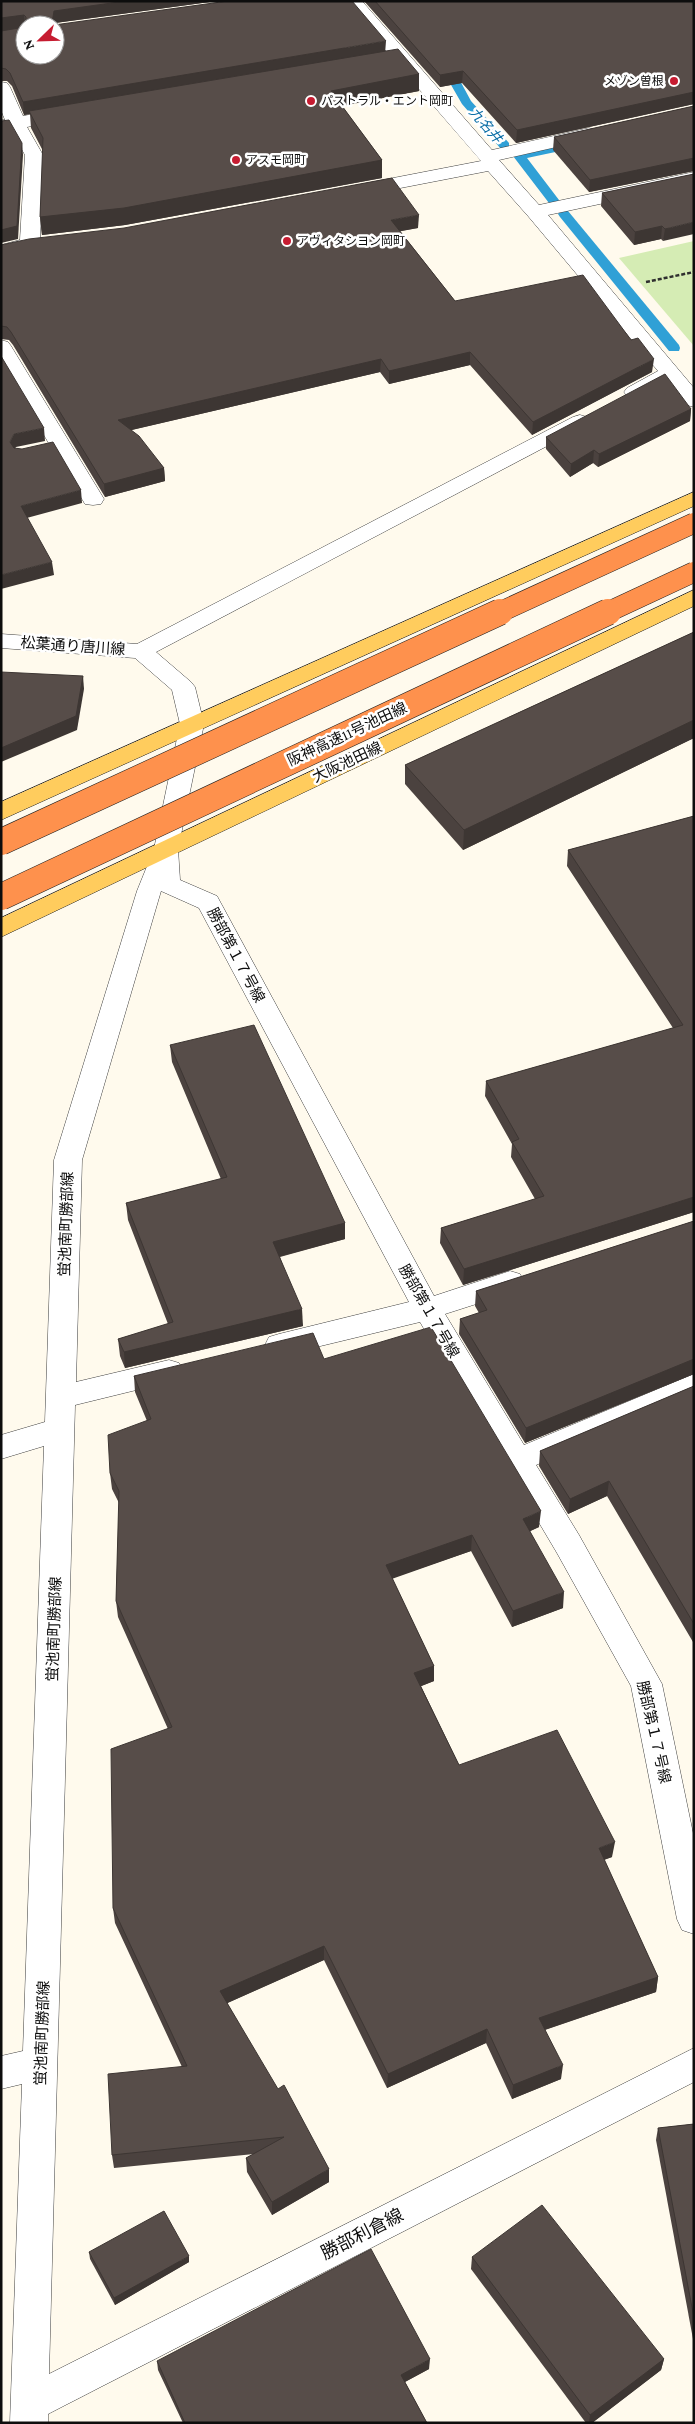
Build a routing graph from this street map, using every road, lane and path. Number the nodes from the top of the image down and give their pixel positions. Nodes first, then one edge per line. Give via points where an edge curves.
1 (352, 1) edge
2 (402, 58) junction
3 (383, 61) edge
4 (1, 87) edge
5 (84, 112) edge
6 (9, 124) edge
7 (602, 131) edge
8 (490, 161) junction
9 (694, 178) edge
10 (338, 194) edge
11 (535, 212) junction
12 (49, 242) edge
13 (30, 244) junction
14 (1, 251) edge
15 (694, 272) edge
16 (637, 283) dead end
17 (1, 346) edge
18 (671, 373) junction
19 (694, 401) edge
20 (694, 498) edge
21 (93, 499) dead end
22 (694, 523) edge
23 (694, 572) edge
24 (694, 597) edge
25 (1, 641) edge
26 (141, 651) junction
27 (192, 724) junction
28 (1, 812) edge
29 (1, 842) edge
30 (166, 849) junction
31 (1, 897) edge
32 (1, 928) edge
33 (537, 1273) edge
34 (427, 1309) junction
35 (254, 1351) edge
36 (196, 1365) edge
37 (694, 1386) edge
38 (61, 1397) junction
39 (60, 1430) junction
40 (1, 1447) edge
41 (518, 1460) junction
42 (694, 1919) edge
43 (41, 2063) junction
44 (694, 2064) edge
45 (1, 2074) edge
46 (29, 2414) edge

1 - 2 street
2 - 3 street
2 - 8 street
4 - 6 street
5 - 6 street
6 - 13 street via 34,156
7 - 8 street
8 - 10 street
8 - 11 street
9 - 11 street
11 - 18 street
12 - 13 street
13 - 14 street
15 - 16 path
17 - 21 street via 52,448
18 - 19 street
18 - 26 street
20 - 27 main road
22 - 29 highway, bridge
23 - 31 highway, 阪神高速11号池田線, bridge
24 - 30 main road, 大阪池田線
25 - 26 street, 松葉通り唐川線
26 - 27 street, 松葉通り唐川線 via 183,687
27 - 28 main road
27 - 30 street, 勝部第１７号線
30 - 32 main road, 大阪池田線
30 - 34 street, 勝部第１７号線 via 168,884 208,902
30 - 38 street, 蛍池南町勝部線 via 149,892 68,1160
33 - 34 street
34 - 35 street
34 - 41 street, 勝部第１７号線
36 - 38 street
37 - 41 street
38 - 39 street, 蛍池南町勝部線
39 - 40 street
39 - 43 street, 蛍池南町勝部線
41 - 42 street, 勝部第１７号線 via 646,1684
43 - 45 street
43 - 46 street, 蛍池南町勝部線
44 - 46 street, 勝部利倉線

